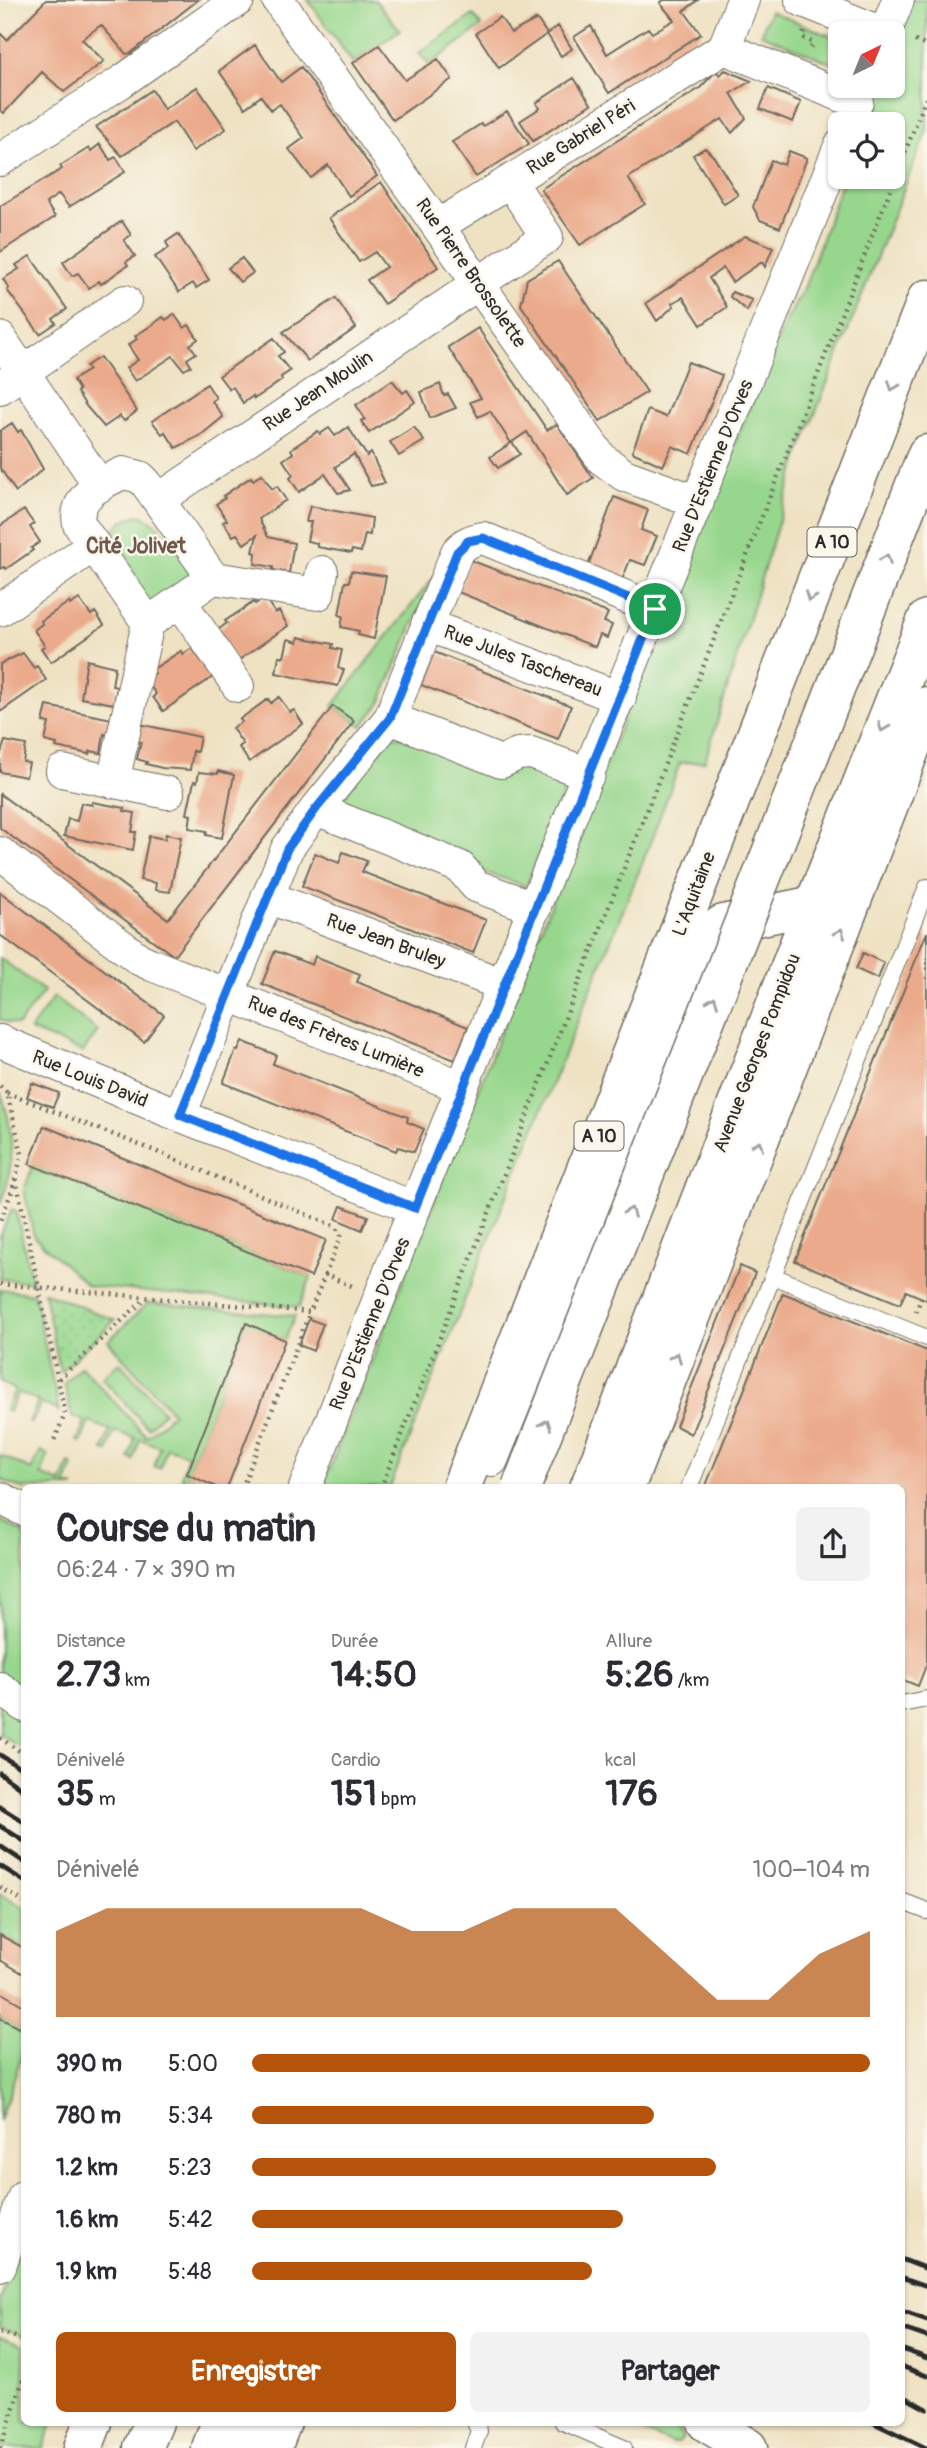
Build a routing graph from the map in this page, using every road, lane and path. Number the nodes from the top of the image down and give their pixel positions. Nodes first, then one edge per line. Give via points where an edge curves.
1 (238, 0) edge
2 (278, 0) edge
3 (743, 0) edge
4 (898, 0) edge
5 (807, 3) edge
6 (853, 21) edge
7 (889, 21) edge
8 (724, 48) junction
9 (799, 79) junction
10 (927, 96) edge
11 (857, 104) edge
12 (0, 160) edge
13 (828, 176) edge
14 (510, 181) junction
15 (438, 226) junction
16 (477, 283) junction
17 (927, 299) edge
18 (125, 301) dead end
19 (0, 338) edge
20 (12, 380) edge
21 (927, 454) edge
22 (100, 486) junction
23 (158, 499) junction
24 (698, 502) junction
25 (94, 545) junction
26 (213, 578) junction
27 (318, 593) dead end
28 (180, 601) junction
29 (655, 609) junction
30 (0, 610) edge
31 (927, 619) edge
32 (148, 623) junction
33 (427, 625) junction
34 (238, 686) dead end
35 (620, 698) junction
36 (927, 706) edge
37 (390, 718) junction
38 (62, 771) dead end
39 (589, 774) junction
40 (113, 782) junction
41 (169, 793) dead end
42 (316, 809) junction
43 (0, 853) edge
44 (927, 887) edge
45 (267, 897) junction
46 (814, 905) junction
47 (535, 908) junction
48 (703, 939) joint
49 (504, 985) junction
50 (228, 994) junction
51 (0, 1041) edge
52 (0, 1086) edge
53 (462, 1087) junction
54 (6, 1093) junction
55 (180, 1115) junction
56 (16, 1179) junction
57 (415, 1208) junction
58 (0, 1221) edge
59 (325, 1275) junction
60 (773, 1276) junction
61 (0, 1284) edge
62 (39, 1288) junction
63 (380, 1297) junction
64 (145, 1299) junction
65 (310, 1312) junction
66 (927, 1338) edge
67 (58, 1380) junction
68 (636, 1415) junction
69 (53, 1443) dead end
70 (245, 1484) edge
71 (307, 1484) edge
72 (383, 1484) edge
73 (463, 1484) edge
74 (483, 1484) edge
75 (524, 1484) edge
76 (592, 1484) edge
77 (626, 1484) edge
78 (691, 1484) edge
79 (0, 1498) edge
80 (21, 1508) edge
81 (0, 1688) edge
82 (927, 1699) edge
83 (905, 1703) edge
84 (21, 1704) edge
85 (0, 1738) edge
86 (21, 1752) edge
87 (0, 1886) edge
88 (21, 1900) edge
89 (905, 1903) edge
90 (927, 1911) edge
91 (21, 2205) edge
92 (0, 2266) edge
93 (0, 2332) edge
94 (21, 2339) edge
95 (21, 2386) edge
96 (91, 2426) edge
97 (152, 2426) edge
98 (220, 2426) edge
99 (256, 2426) edge
100 (280, 2426) edge
101 (477, 2426) edge
102 (572, 2426) edge
103 (712, 2426) edge
104 (0, 2448) edge
105 (83, 2448) edge
106 (143, 2448) edge
107 (211, 2448) edge
108 (247, 2448) edge
109 (271, 2448) edge
110 (473, 2448) edge
111 (624, 2448) edge
112 (746, 2448) edge

1 - 12 street
2 - 15 street, Rue Pierre Brossolette
3 - 8 street
4 - 7 street
5 - 6 street
5 - 9 path via 802,37 813,43
8 - 9 street
8 - 14 street, Rue Gabriel Péri
9 - 11 street
10 - 72 path
13 - 24 street, Rue D'Estienne D'Orves
14 - 15 street, Rue Gabriel Péri
14 - 16 street, Rue Jean Moulin via 547,237
15 - 16 street, Rue Pierre Brossolette
16 - 23 street, Rue Jean Moulin
16 - 24 street, Rue Pierre Brossolette via 608,465
17 -> 73 main road, L'Aquitaine / A 10
18 - 20 street
19 - 20 street
20 - 22 street
75 -> 21 main road, A 10, bridge
22 - 23 street via 123,473 131,474 140,477
22 - 25 street via 82,501 77,515
23 - 26 street
24 - 29 street, Rue D'Estienne D'Orves
25 - 30 street
25 - 32 street
26 - 27 street
26 - 28 street
28 - 32 street
28 - 34 street
29 - 33 street via 483,538 468,541 457,552
29 - 35 street, Rue D'Estienne D'Orves
31 -> 46 main road, Avenue Georges Pompidou
32 - 40 street
33 - 35 street, Rue Jules Taschereau
33 - 37 street
35 - 39 street, Rue D'Estienne D'Orves
68 -> 36 main road, Avenue Georges Pompidou
37 - 39 street via 501,762 531,753
37 - 42 street
38 - 40 street
39 - 47 street, Rue D'Estienne D'Orves
40 - 41 street
42 - 45 street via 287,849
42 - 47 street via 460,867 476,887
43 - 50 street, Rue des Frères Lumière via 139,959
44 - 60 lane
45 - 49 street, Rue Jean Bruley
45 - 50 street
46 - 48 main road via 723,924
46 - 68 main road, Avenue Georges Pompidou
47 - 49 street, Rue D'Estienne D'Orves
48 - 74 street
49 - 53 street, Rue D'Estienne D'Orves
50 - 53 street, Rue des Frères Lumière
50 - 55 street
51 - 55 street, Rue Louis David
52 - 54 path
53 - 57 street, Rue D'Estienne D'Orves
54 - 56 path via 22,1154
54 - 59 path via 336,1227 341,1236
55 - 57 street, Rue Louis David
56 - 58 path
56 - 62 path
57 - 63 street, Rue D'Estienne D'Orves
59 - 63 path
59 - 65 path
60 - 66 lane
60 - 78 lane
61 - 62 path
62 - 64 path
62 - 67 path
63 - 71 street, Rue D'Estienne D'Orves
64 - 65 path
64 - 67 path
65 - 70 path
67 - 69 path via 65,1414
68 - 76 main road, Avenue Georges Pompidou
68 - 77 main road, Avenue Georges Pompidou
79 - 80 street
81 - 84 street
82 - 83 lane
85 - 86 path
87 - 88 path
89 - 90 lane
91 - 92 street
93 - 94 path
95 - 104 path
96 - 105 main road
97 - 106 main road
98 - 107 main road
99 - 108 main road
100 - 109 main road
101 - 110 lane
102 - 111 lane
103 - 112 main road

